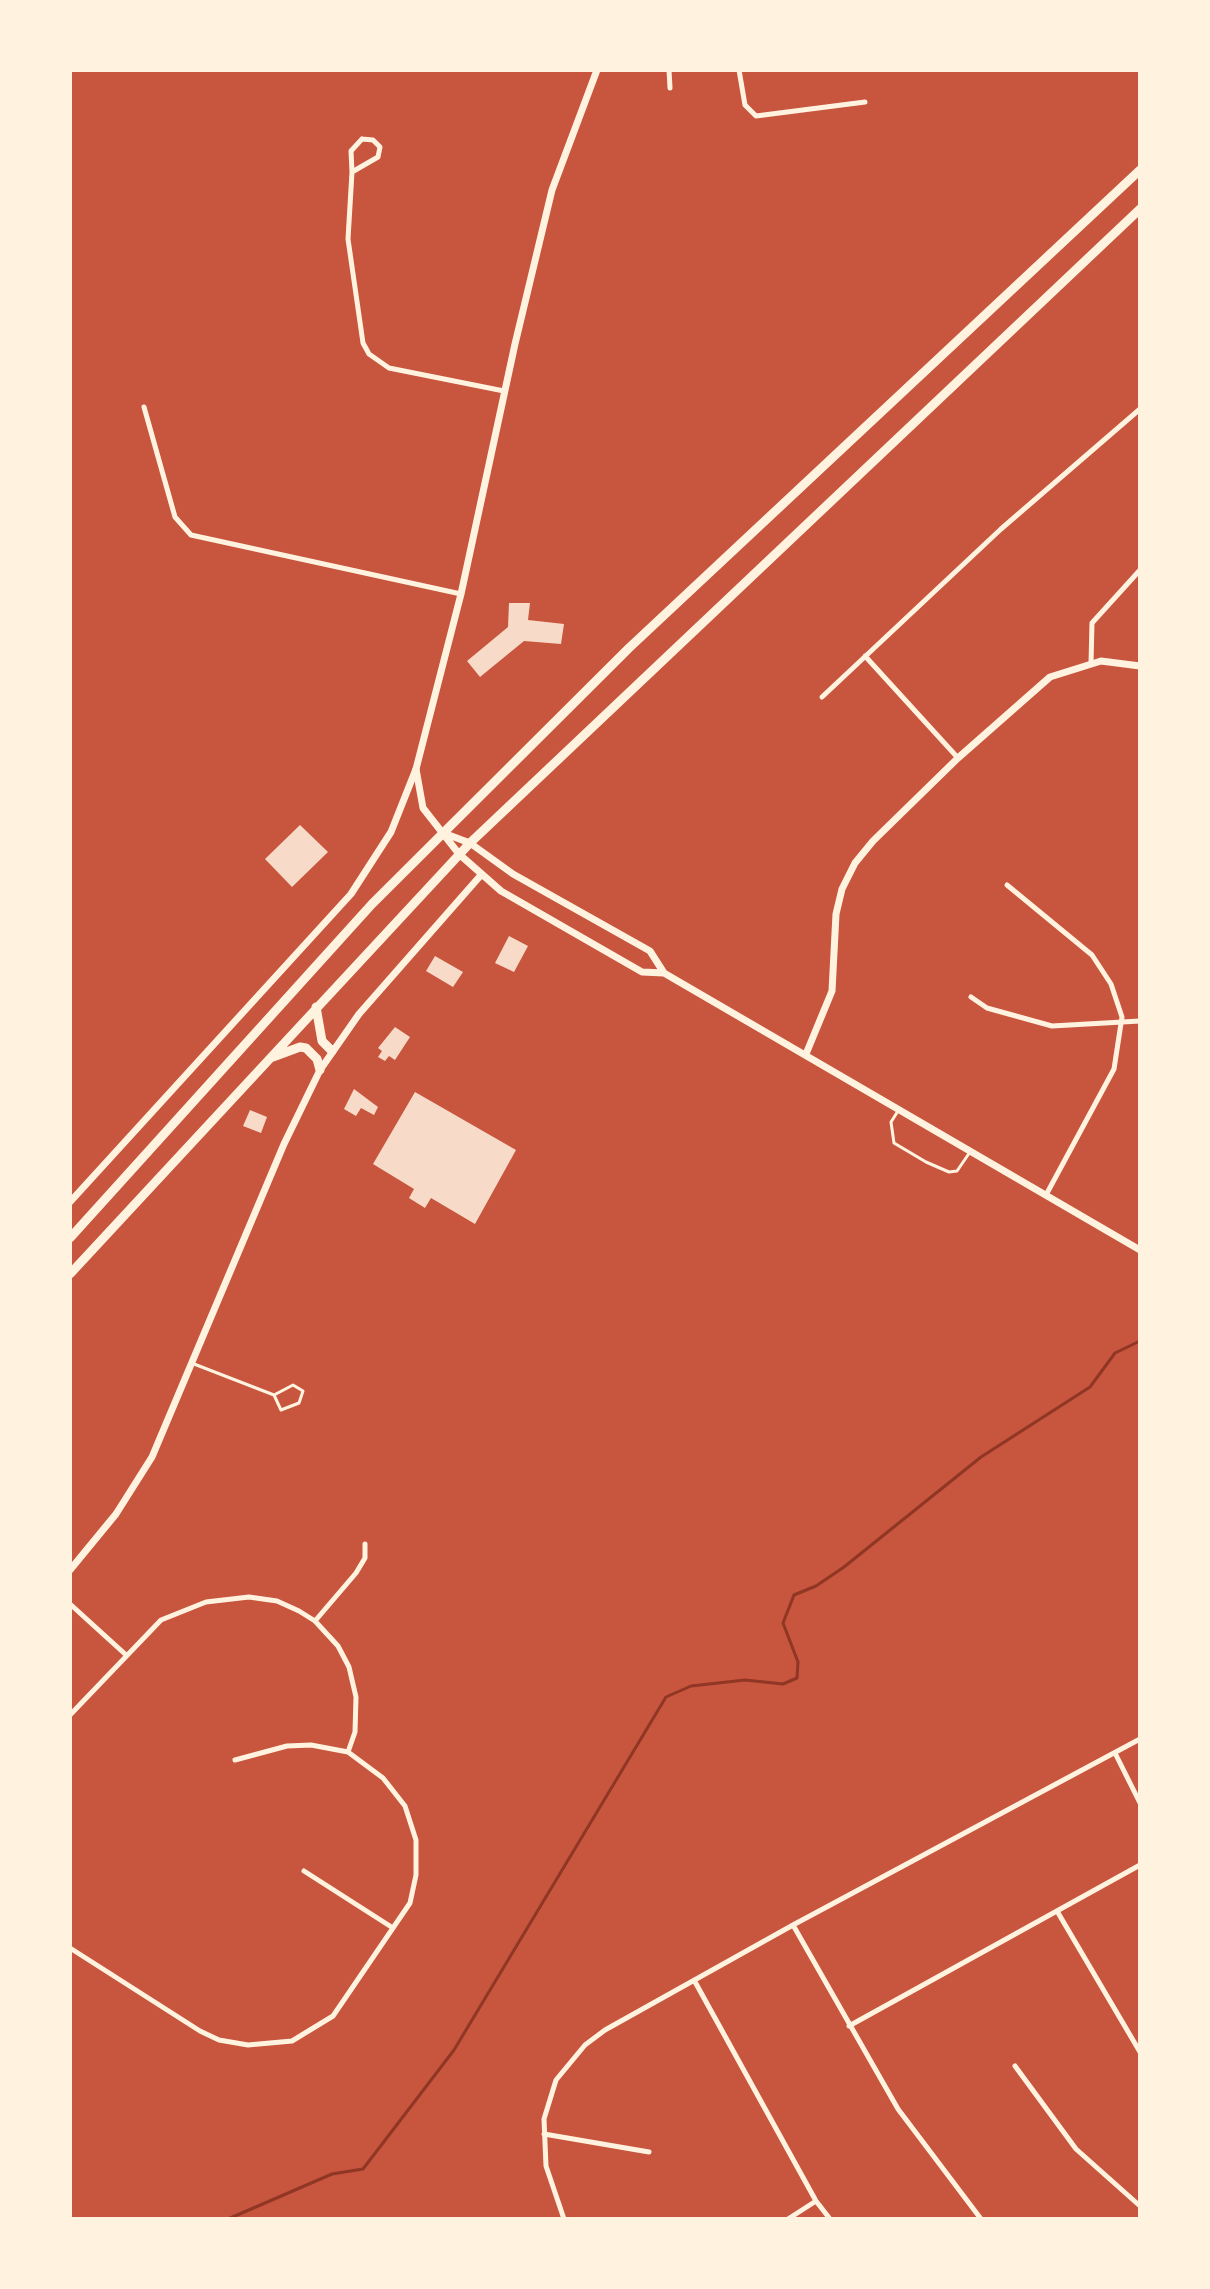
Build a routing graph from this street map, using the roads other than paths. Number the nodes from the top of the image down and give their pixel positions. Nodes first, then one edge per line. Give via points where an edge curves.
1 (597, 70) edge
2 (669, 70) edge
3 (739, 70) edge
4 (670, 88) dead end
5 (865, 102) dead end
6 (1140, 170) edge
7 (352, 172) junction
8 (1140, 209) edge
9 (504, 391) junction
10 (144, 407) dead end
11 (1140, 409) edge
12 (1140, 570) edge
13 (461, 594) junction
14 (865, 656) junction
15 (1091, 663) junction
16 (1140, 666) edge
17 (822, 697) dead end
18 (958, 758) junction
19 (416, 769) junction
20 (444, 833) junction
21 (470, 843) junction
22 (459, 854) junction
23 (481, 875) junction
24 (1007, 885) dead end
25 (664, 973) junction
26 (971, 997) dead end
27 (316, 1007) junction
28 (1140, 1021) edge
29 (1122, 1024) junction
30 (332, 1051) junction
31 (806, 1054) junction
32 (270, 1058) junction
33 (320, 1070) junction
34 (900, 1108) junction
35 (971, 1151) junction
36 (1046, 1196) junction
37 (70, 1202) edge
38 (70, 1238) edge
39 (1139, 1247) edge
40 (70, 1274) edge
41 (194, 1364) junction
42 (274, 1395) junction
43 (365, 1544) dead end
44 (70, 1570) edge
45 (70, 1604) edge
46 (315, 1621) junction
47 (125, 1654) junction
48 (70, 1715) edge
49 (1140, 1739) edge
50 (348, 1752) junction
51 (1115, 1753) junction
52 (235, 1760) dead end
53 (1140, 1803) edge
54 (1140, 1865) edge
55 (304, 1871) dead end
56 (1057, 1911) junction
57 (793, 1925) junction
58 (393, 1928) junction
59 (70, 1948) edge
60 (694, 1980) junction
61 (849, 2026) junction
62 (1140, 2052) edge
63 (1015, 2066) dead end
64 (544, 2134) junction
65 (649, 2152) dead end
66 (816, 2201) junction
67 (1140, 2206) edge
68 (564, 2219) edge
69 (788, 2219) edge
70 (830, 2219) edge
71 (981, 2219) edge

1 - 9 main road via 552,190
2 - 4 street
3 - 5 street via 745,105 756,116
6 - 20 highway via 650,628
7 - 7 street via 353,147 362,139 373,140 380,147 378,157
7 - 9 street via 348,239 369,354 389,368
8 - 21 highway
9 - 13 main road
10 - 13 street via 175,517 191,535
11 - 14 street
12 - 15 street via 1092,623
13 - 19 main road
14 - 17 street
14 - 18 street
15 - 16 main road
15 - 18 main road via 1057,673 1036,687
18 - 31 main road via 873,841 848,875 836,914 832,991
19 - 20 main road via 423,808
19 - 37 main road via 391,832 351,894
20 - 21 main road
20 - 22 main road
20 - 38 highway via 372,904
21 - 22 highway
21 - 25 main road via 524,881 650,951
22 - 23 main road
22 - 27 highway
23 - 25 main road via 642,972
23 - 30 main road
24 - 29 street via 1092,955 1111,984
25 - 31 main road
26 - 29 street via 987,1008 1036,1024
27 - 30 highway via 322,1041
27 - 32 highway
28 - 29 street
29 - 36 street via 1114,1069
30 - 33 main road
31 - 34 main road
32 - 33 highway via 306,1048
32 - 40 highway
33 - 41 main road
34 - 35 main road
34 - 35 lane via 891,1122 894,1143 949,1172 957,1171
35 - 36 main road
36 - 39 main road
41 - 42 lane
41 - 44 main road via 142,1476
42 - 42 lane via 281,1410 299,1403 303,1391 293,1385
43 - 46 street via 365,1558 356,1573
45 - 47 street
46 - 47 street via 277,1601 223,1599 161,1620
46 - 50 street via 349,1667 356,1697 355,1732
47 - 48 street
49 - 51 street
50 - 52 street via 287,1746
50 - 58 street via 383,1778 405,1806 416,1840 410,1903
51 - 53 street
51 - 57 street
54 - 56 street
55 - 58 street
56 - 61 street
56 - 62 street
57 - 60 street
57 - 61 street
58 - 59 street via 333,2016 292,2041 248,2045 200,2031
60 - 64 street via 585,2045 556,2080
60 - 66 street
61 - 71 street via 912,2130
63 - 67 street via 1076,2149
64 - 65 street
64 - 68 street via 546,2166
66 - 69 street
66 - 70 street

